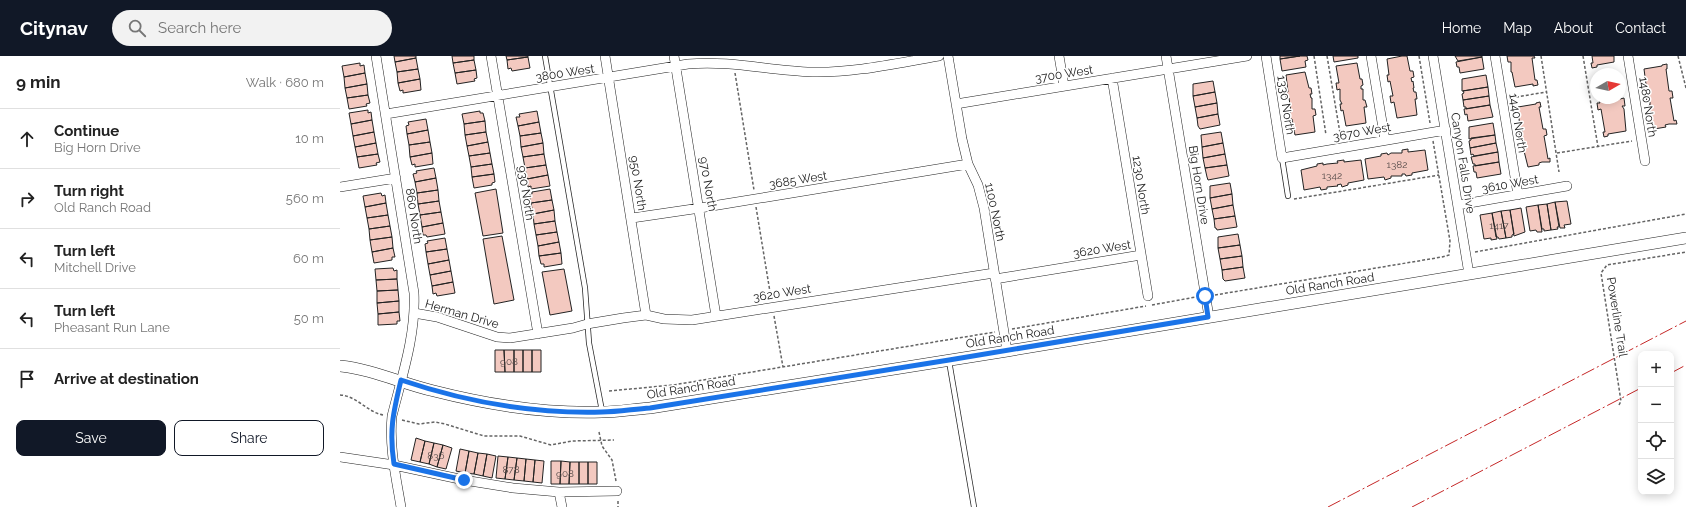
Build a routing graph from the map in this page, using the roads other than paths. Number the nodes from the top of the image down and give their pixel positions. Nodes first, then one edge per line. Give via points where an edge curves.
1 (376, 56) edge
2 (491, 56) edge
3 (545, 56) edge
4 (605, 56) edge
5 (674, 56) edge
6 (939, 56) edge
7 (948, 56) edge
8 (1059, 56) edge
9 (1166, 56) edge
10 (1247, 56) edge
11 (1266, 56) edge
12 (1371, 56) edge
13 (1433, 56) edge
14 (1496, 56) edge
15 (1628, 56) edge
16 (676, 66) junction
17 (1168, 69) junction
18 (608, 78) junction
19 (1112, 78) junction
20 (1064, 86) junction
21 (550, 87) junction
22 (498, 96) junction
23 (956, 104) junction
24 (386, 114) junction
25 (1446, 130) junction
26 (1385, 140) junction
27 (1282, 158) junction
28 (1645, 161) dead end
29 (968, 164) junction
30 (396, 178) junction
31 (1567, 186) dead end
32 (340, 187) edge
33 (1518, 195) junction
34 (1288, 198) road end
35 (1458, 205) junction
36 (700, 208) junction
37 (632, 218) junction
38 (1686, 238) edge
39 (1141, 255) junction
40 (1469, 274) junction
41 (995, 276) junction
42 (1148, 296) dead end
43 (414, 313) junction
44 (646, 315) junction
45 (716, 316) junction
46 (1208, 317) junction
47 (587, 324) junction
48 (573, 328) joint
49 (538, 334) junction
50 (1007, 351) junction
51 (949, 360) junction
52 (340, 366) edge
53 (401, 380) junction
54 (603, 412) junction
55 (340, 457) edge
56 (394, 464) junction
57 (617, 491) road end
58 (559, 492) junction
59 (401, 507) edge
60 (562, 507) edge
61 (974, 507) edge

1 - 24 street, 860 North
2 - 22 street, 930 North
3 - 21 lane
4 - 18 street, 950 North
5 - 16 street, 970 North
6 - 16 street, 3800 West via 827,72 714,63
7 - 23 street, 1100 North
8 - 20 street
9 - 17 street, Big Horn Drive
10 - 17 street, 3700 West
11 - 27 street, 1330 North
12 - 26 street
13 - 25 street, Canyon Falls Drive
14 - 33 street, 1440 North
15 - 28 street, 1480 North
16 - 18 street, 3800 West
16 - 36 street, 970 North
17 - 19 street, 3700 West
17 - 46 street, Big Horn Drive
18 - 21 street, 3800 West
18 - 37 street, 950 North
19 - 20 street, 3700 West
19 - 39 street, 1230 North
20 - 23 street, 3700 West
21 - 22 street, 3800 West
21 - 47 lane via 585,288
22 - 24 street, 3800 West
22 - 49 street, 930 North
23 - 29 street, 1100 North
24 - 30 street, 860 North
25 - 26 street, 3670 West
25 - 35 street, Canyon Falls Drive
26 - 27 street, 3670 West
27 - 34 lane
29 - 36 street, 3685 West
29 - 41 street, 1100 North via 978,185 984,208
30 - 32 street
30 - 43 street, 860 North via 413,283
31 - 33 street, 3610 West
33 - 35 street, 3610 West
35 - 40 street, Canyon Falls Drive
36 - 37 street, 3685 West
36 - 45 street, 970 North
37 - 44 street, 950 North
38 - 40 street, Old Ranch Road
39 - 41 street, 3620 West
39 - 42 street, 1230 North
40 - 46 street, Old Ranch Road
41 - 45 street, 3620 West
41 - 50 street, 1100 North
43 - 49 street, Herman Drive via 503,338
43 - 53 street, 860 North via 412,335
44 - 45 street, 3620 West via 664,319 692,320
44 - 47 street, 3620 West
46 - 50 street, Old Ranch Road
47 - 48 street, 3620 West
47 - 54 lane
48 - 49 street, Herman Drive
50 - 51 street, Old Ranch Road
51 - 54 street, Old Ranch Road via 650,408
51 - 61 lane
52 - 53 street, Old Ranch Road
53 - 54 street, Old Ranch Road via 431,390 510,407 558,412
53 - 56 street, 860 North via 392,416
55 - 56 street
56 - 58 street via 489,484
56 - 59 street, 860 North
57 - 58 street
58 - 60 street

